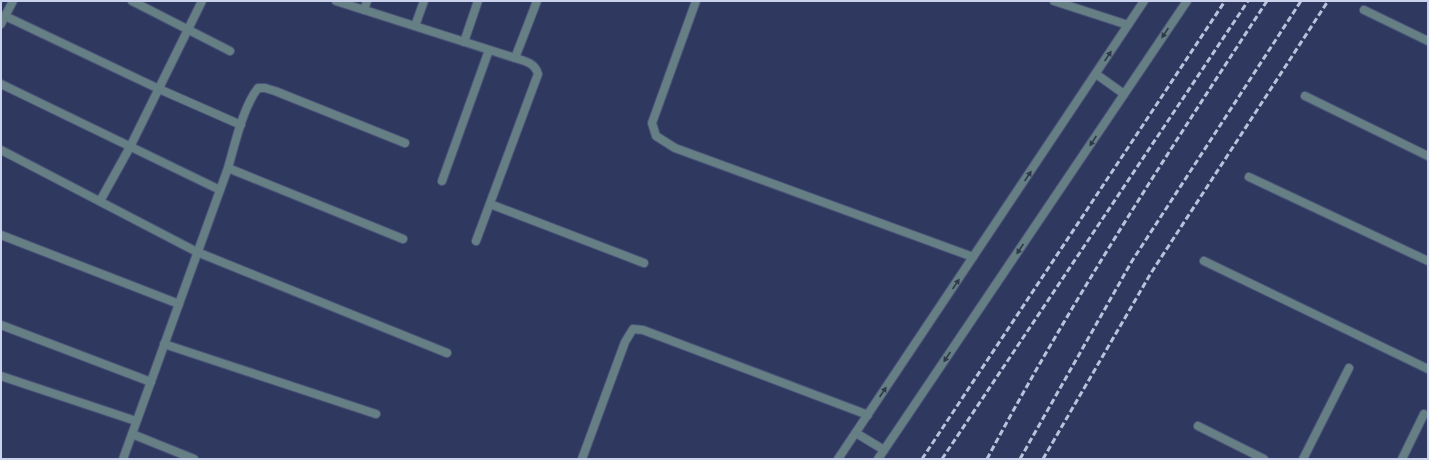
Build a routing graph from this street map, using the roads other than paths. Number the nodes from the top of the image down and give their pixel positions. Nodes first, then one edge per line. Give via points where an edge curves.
1 (13, 1) edge
2 (132, 1) edge
3 (202, 1) edge
4 (336, 1) edge
5 (367, 1) edge
6 (424, 1) edge
7 (478, 1) edge
8 (537, 1) edge
9 (696, 1) edge
10 (1054, 1) edge
11 (1144, 1) edge
12 (1187, 1) edge
13 (364, 10) junction
14 (1364, 10) dead end
15 (3, 20) edge
16 (1128, 25) junction
17 (415, 26) junction
18 (188, 30) junction
19 (1428, 41) edge
20 (464, 42) junction
21 (490, 50) junction
22 (230, 51) dead end
23 (515, 58) junction
24 (1096, 74) junction
25 (1, 84) edge
26 (159, 89) junction
27 (1124, 94) junction
28 (1305, 96) dead end
29 (241, 125) junction
30 (405, 143) dead end
31 (130, 147) junction
32 (1, 150) edge
33 (1428, 156) edge
34 (228, 168) junction
35 (1249, 177) dead end
36 (442, 181) dead end
37 (220, 190) junction
38 (100, 201) junction
39 (490, 204) junction
40 (1, 235) edge
41 (403, 239) dead end
42 (476, 241) dead end
43 (197, 252) junction
44 (973, 257) junction
45 (1204, 261) dead end
46 (1428, 261) edge
47 (644, 262) dead end
48 (179, 304) junction
49 (1, 325) edge
50 (164, 344) junction
51 (447, 353) dead end
52 (1349, 368) dead end
53 (1428, 369) edge
54 (1, 376) edge
55 (151, 382) junction
56 (376, 414) dead end
57 (1424, 414) dead end
58 (868, 415) junction
59 (136, 421) junction
60 (1198, 426) dead end
61 (856, 433) junction
62 (132, 434) junction
63 (884, 450) junction
64 (123, 459) edge
65 (194, 459) edge
66 (582, 459) edge
67 (838, 459) edge
68 (878, 459) edge
69 (1264, 459) edge
70 (1303, 459) edge
71 (1402, 459) edge

1 - 15 street
2 - 18 street
3 - 18 street
4 - 13 street
5 - 13 street
6 - 17 street
7 - 20 street
8 - 23 street
9 - 44 street via 652,123 656,136 675,148
10 - 16 street
11 - 16 street
12 -> 27 street
13 - 17 street
14 - 19 street
15 - 26 street
24 -> 16 street
17 - 20 street
18 - 22 street
18 - 26 street
20 - 21 street
21 - 23 street
21 - 36 street
23 - 39 street via 532,64 538,74
24 - 27 street
44 -> 24 street
25 - 31 street
26 - 29 street
26 - 31 street
27 -> 63 street
28 - 33 street
29 - 30 street via 252,95 258,88 265,88
29 - 34 street
31 - 37 street
31 - 38 street
32 - 38 street
34 - 37 street
34 - 41 street
35 - 46 street
37 - 43 street
38 - 43 street
39 - 42 street
39 - 47 street
40 - 48 street
43 - 48 street
43 - 51 street
58 -> 44 street
45 - 53 street
48 - 50 street
49 - 55 street
50 - 55 street
50 - 56 street
52 - 70 street
54 - 59 street
55 - 59 street
57 - 71 street
58 - 61 street
58 - 66 street via 643,330 634,329 625,342
59 - 62 street
60 - 69 street
61 - 63 street
61 - 67 street
62 - 64 street
62 - 65 street
63 - 68 street

